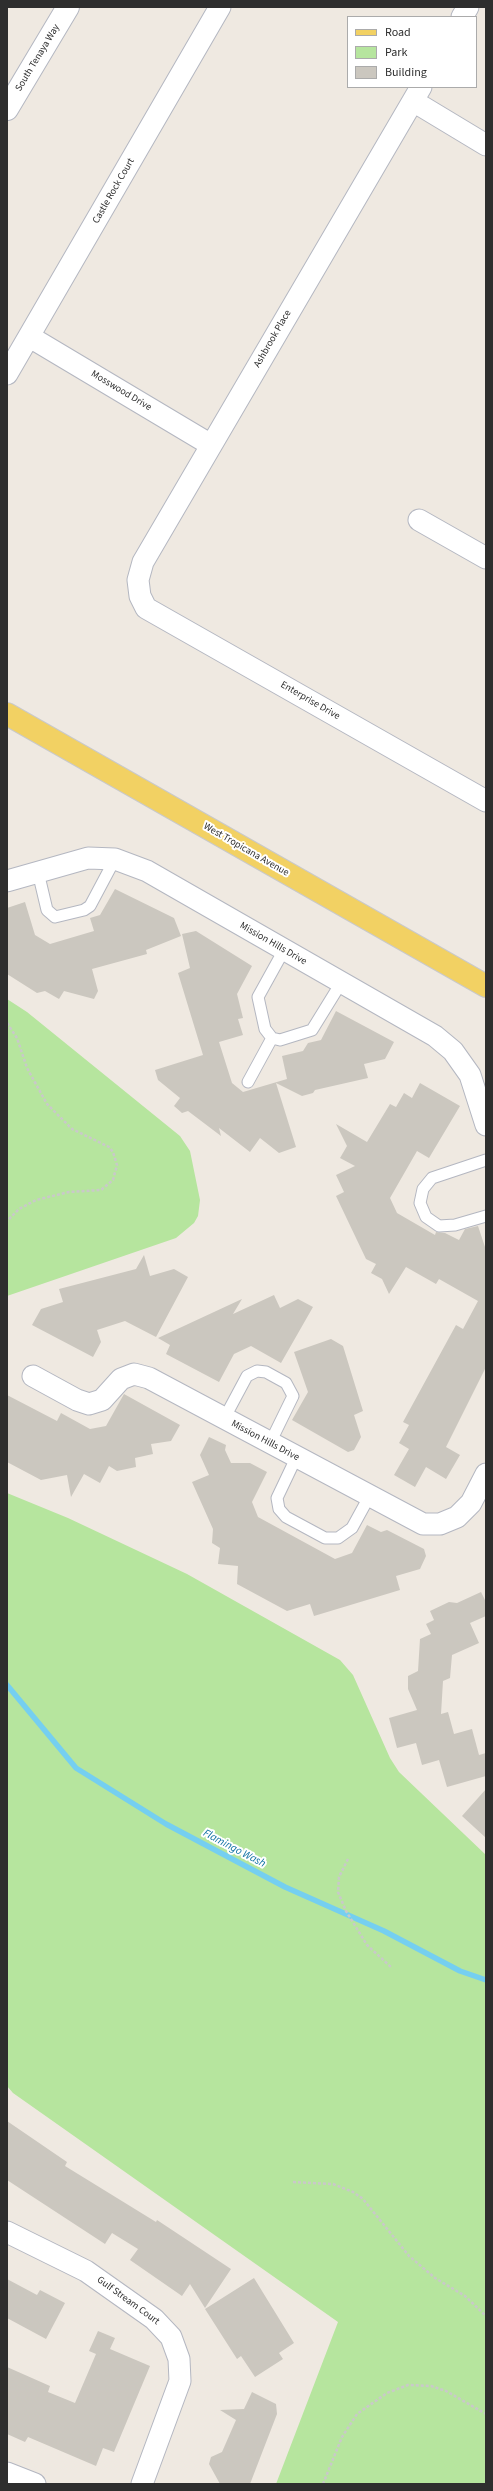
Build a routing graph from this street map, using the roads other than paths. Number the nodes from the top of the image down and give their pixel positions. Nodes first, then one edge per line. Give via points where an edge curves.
1 (68, 7) edge
2 (220, 7) edge
3 (468, 7) edge
4 (463, 16) edge
5 (417, 94) edge
6 (7, 108) edge
7 (486, 145) edge
8 (30, 337) junction
9 (7, 374) edge
10 (211, 444) junction
11 (419, 520) dead end
12 (486, 558) edge
13 (140, 596) joint
14 (7, 714) edge
15 (486, 801) edge
16 (115, 859) junction
17 (38, 872) junction
18 (7, 881) edge
19 (284, 950) junction
20 (341, 983) junction
21 (486, 986) edge
22 (272, 1038) junction
23 (248, 1082) dead end
24 (486, 1125) edge
25 (486, 1160) edge
26 (486, 1216) edge
27 (33, 1376) dead end
28 (224, 1419) junction
29 (270, 1443) junction
30 (296, 1458) junction
31 (486, 1474) edge
32 (370, 1497) junction
33 (7, 2232) edge
34 (7, 2473) edge
35 (35, 2484) edge
36 (142, 2484) edge

1 - 6 street, South Tenaya Way
2 - 8 street, Castle Rock Court
3 - 4 street
5 - 7 street
5 - 10 street, Ashbrook Place
8 - 9 street, Castle Rock Court
8 - 10 street, Mosswood Drive
10 - 13 street, Ashbrook Place via 143,562 138,580
11 - 12 street
13 - 15 street, Enterprise Drive via 146,608
14 - 21 main road, West Tropicana Avenue
16 - 17 street, Mission Hills Drive via 88,858
16 - 17 lane via 90,906 59,916 50,915 47,910
16 - 19 street, Mission Hills Drive via 147,870
17 - 18 street, Mission Hills Drive
19 - 20 street, Mission Hills Drive
19 - 22 lane via 258,997 265,1029
20 - 22 lane via 312,1030 280,1040
20 - 24 street, Mission Hills Drive via 435,1036 453,1052 470,1075
22 - 23 lane
25 - 26 lane via 432,1178 423,1189 420,1203 426,1217 439,1226 455,1225
27 - 28 street, Mission Hills Drive via 89,1404 102,1400 121,1379 134,1374 142,1375
28 - 29 street, Mission Hills Drive
28 - 29 lane via 247,1376 252,1372 262,1371 273,1376 286,1383 293,1396
29 - 30 street, Mission Hills Drive
30 - 32 street, Mission Hills Drive
30 - 32 lane via 278,1492 277,1504 286,1517 325,1538 338,1538 352,1528
31 - 32 street, Mission Hills Drive via 465,1511 440,1524 415,1521
33 - 36 street, Gulf Stream Court via 90,2274 154,2318 171,2337 180,2359 180,2381
34 - 35 street

